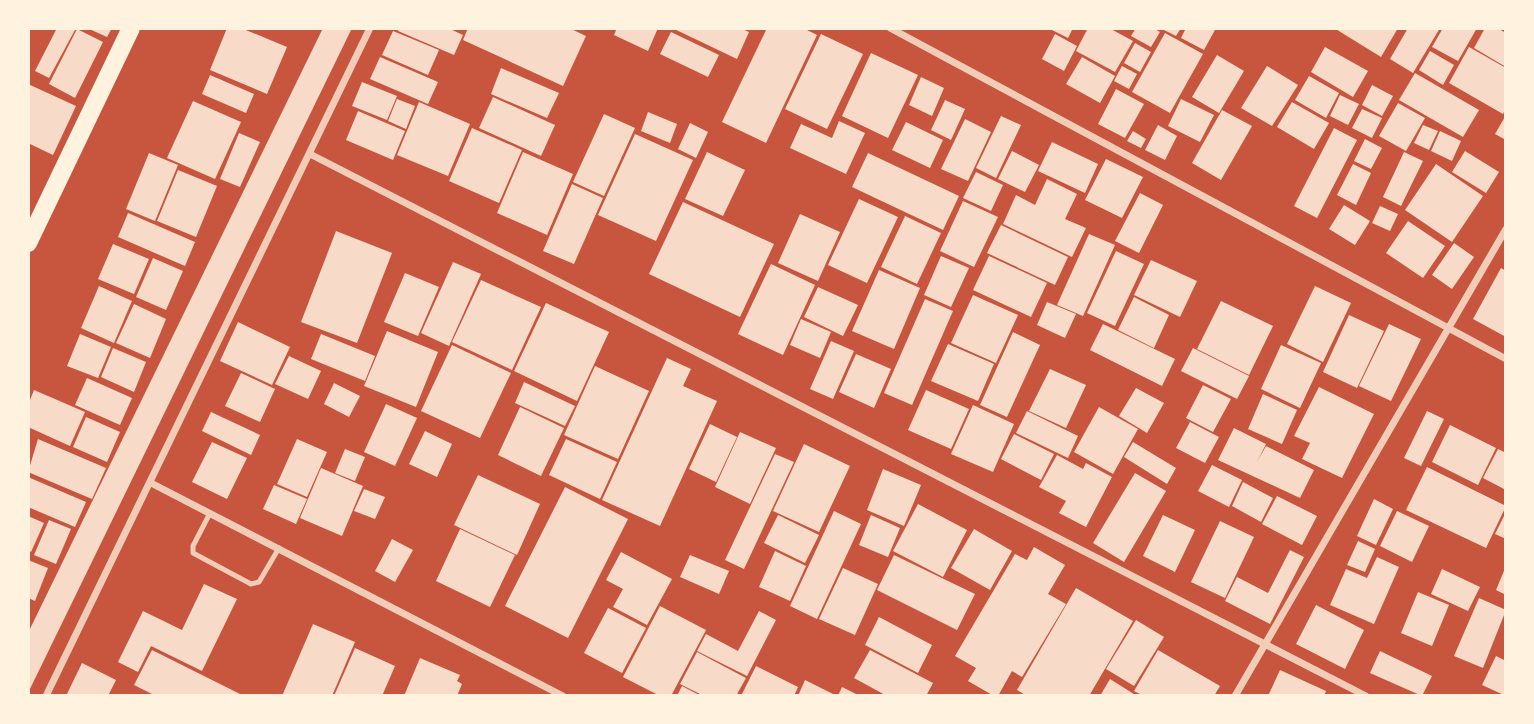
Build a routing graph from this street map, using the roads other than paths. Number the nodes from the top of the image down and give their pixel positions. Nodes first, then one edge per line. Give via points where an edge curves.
1 (131, 28) edge
2 (370, 28) edge
3 (890, 28) edge
4 (310, 154) junction
5 (1506, 229) edge
6 (28, 243) edge
7 (1447, 327) junction
8 (1506, 359) edge
9 (150, 483) junction
10 (210, 513) junction
11 (279, 548) junction
12 (1264, 645) junction
13 (46, 696) edge
14 (563, 696) edge
15 (1235, 696) edge
16 (1366, 696) edge

1 - 6 main road
2 - 4 street
3 - 7 street
4 - 9 street
4 - 12 street
5 - 7 street
7 - 8 street
7 - 12 street
9 - 10 street
9 - 13 street
10 - 11 street
10 - 11 lane via 192,546 193,553 239,578 257,584
11 - 14 street
12 - 15 street
12 - 16 street

